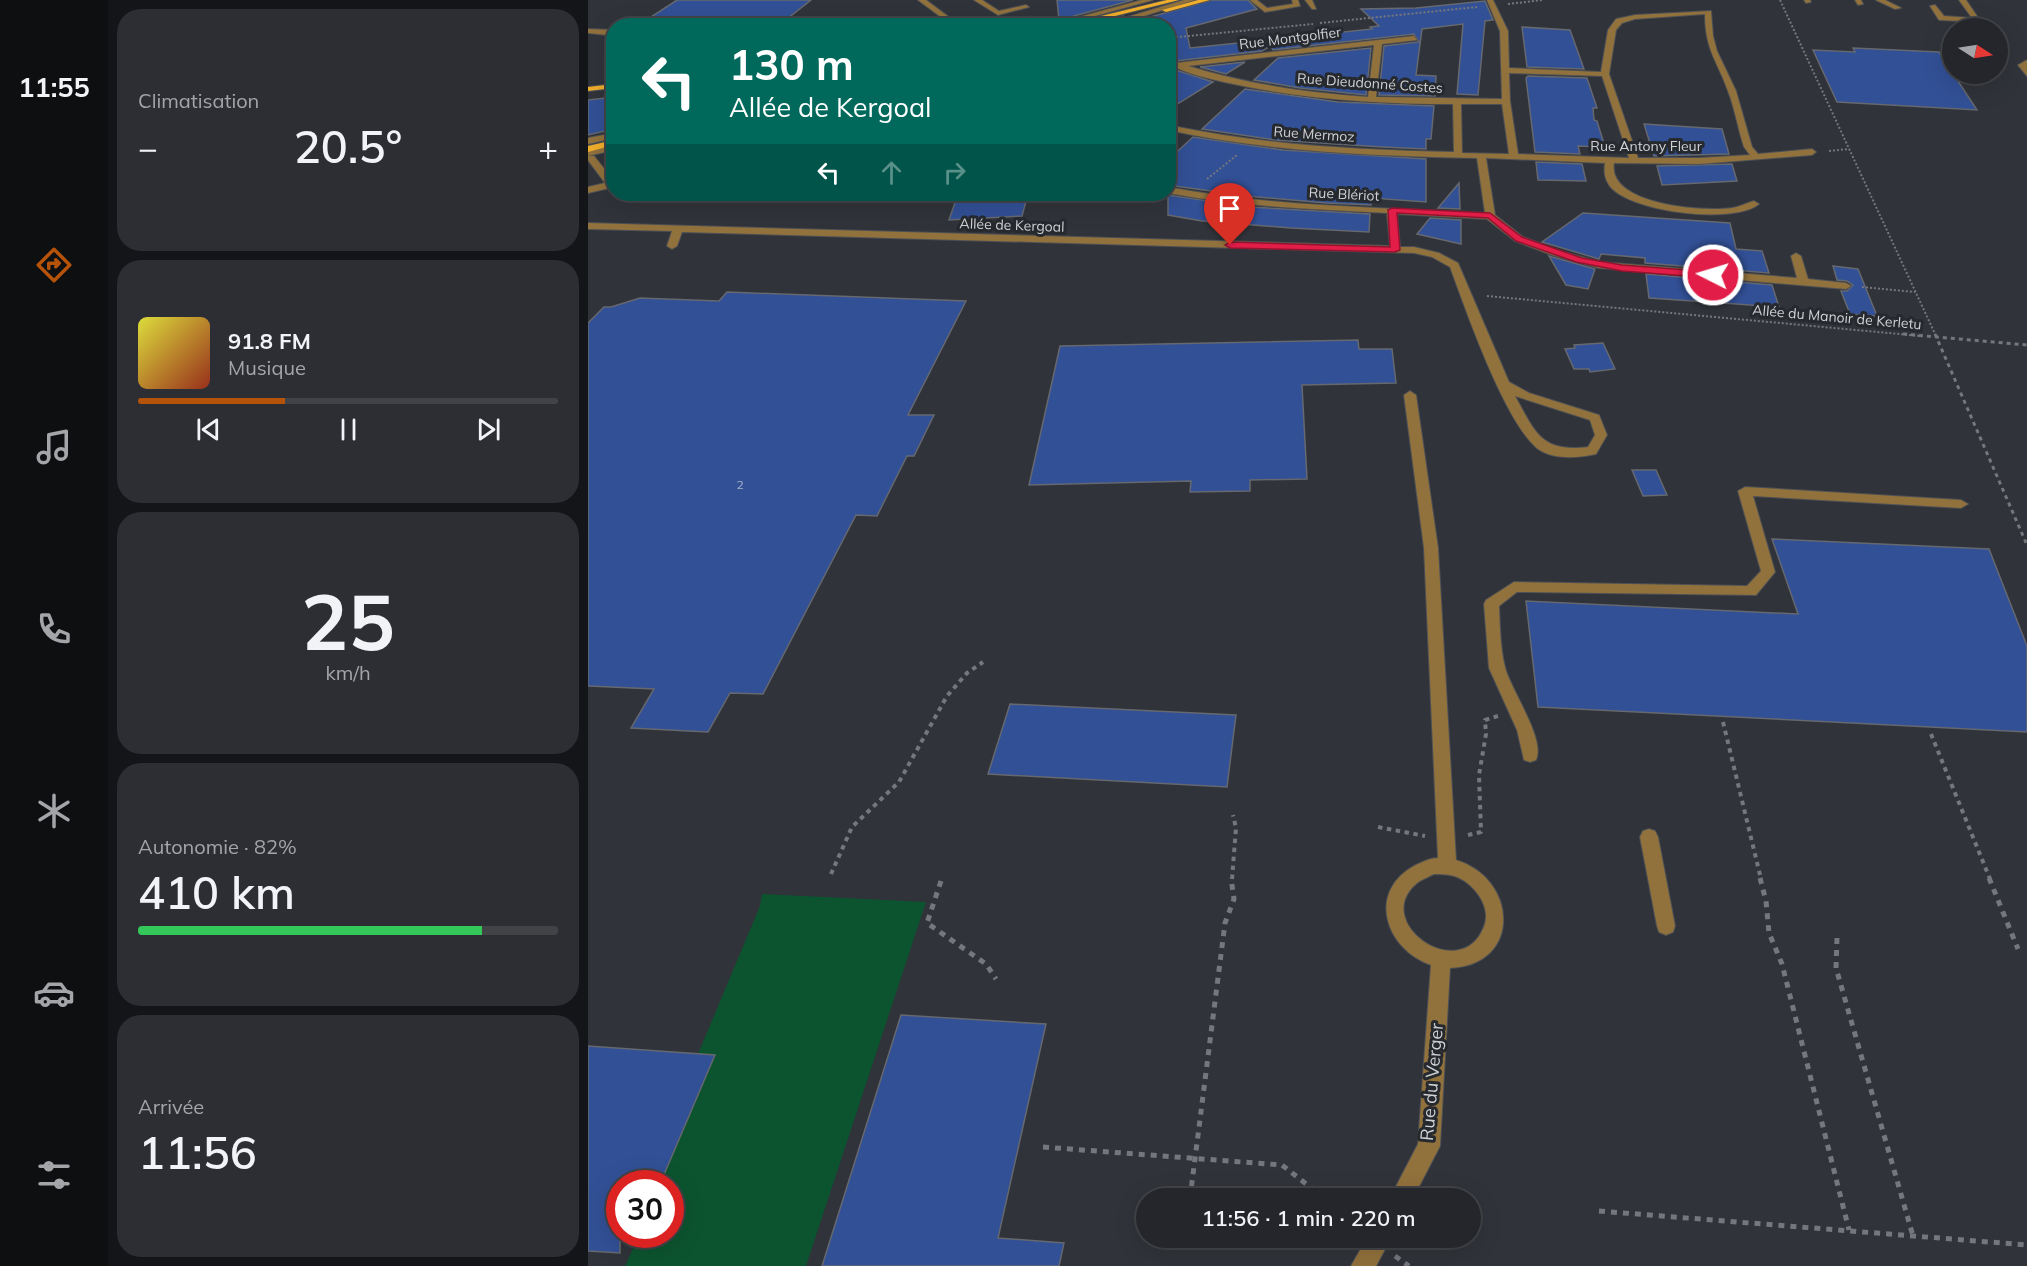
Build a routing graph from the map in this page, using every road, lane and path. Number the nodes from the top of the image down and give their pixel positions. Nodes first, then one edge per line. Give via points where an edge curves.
1 (921, 0) edge
2 (977, 0) edge
3 (1150, 0) edge
4 (1176, 0) edge
5 (1192, 0) edge
6 (1207, 0) edge
7 (1253, 0) edge
8 (1295, 0) edge
9 (1308, 0) edge
10 (1543, 0) edge
11 (1779, 0) edge
12 (1879, 0) edge
13 (1962, 0) edge
14 (1491, 3) edge
15 (1933, 6) dead end
16 (1026, 7) dead end
17 (1314, 8) dead end
18 (1897, 8) dead end
19 (1155, 10) junction
20 (947, 18) edge
21 (1080, 18) edge
22 (1098, 18) edge
23 (1120, 18) edge
24 (1128, 18) joint
25 (588, 31) edge
26 (606, 32) edge
27 (1176, 37) edge
28 (1414, 38) dead end
29 (1378, 42) junction
30 (2027, 62) edge
31 (1176, 65) edge
32 (1176, 66) edge
33 (1504, 70) junction
34 (2026, 73) edge
35 (1605, 74) junction
36 (606, 87) edge
37 (588, 88) edge
38 (1372, 98) junction
39 (1506, 101) junction
40 (1457, 102) junction
41 (1176, 129) edge
42 (606, 137) edge
43 (588, 141) edge
44 (1246, 142) junction
45 (606, 146) edge
46 (606, 150) edge
47 (1812, 152) dead end
48 (606, 153) edge
49 (589, 155) edge
50 (1458, 155) junction
51 (1481, 156) junction
52 (1514, 156) junction
53 (1756, 157) junction
54 (1610, 160) junction
55 (1634, 160) junction
56 (606, 176) edge
57 (606, 186) edge
58 (588, 190) edge
59 (1176, 192) edge
60 (1193, 195) junction
61 (1754, 204) dead end
62 (1392, 210) junction
63 (1490, 216) junction
64 (588, 226) edge
65 (678, 229) junction
66 (672, 246) dead end
67 (1395, 250) junction
68 (1796, 256) dead end
69 (1803, 282) junction
70 (1846, 286) joint
71 (1915, 292) junction
72 (1465, 293) junction
73 (1936, 336) junction
74 (2027, 345) edge
75 (1505, 385) junction
76 (1410, 395) dead end
77 (1961, 504) dead end
78 (2027, 545) edge
79 (983, 662) dead end
80 (1723, 722) dead end
81 (1931, 734) dead end
82 (1530, 755) dead end
83 (1233, 815) dead end
84 (1649, 837) dead end
85 (1447, 866) junction
86 (831, 874) dead end
87 (941, 881) dead end
88 (1666, 926) dead end
89 (1838, 938) dead end
90 (2018, 949) dead end
91 (1441, 959) junction
92 (996, 979) dead end
93 (1043, 1147) dead end
94 (1195, 1158) junction
95 (1191, 1188) edge
96 (1311, 1188) edge
97 (1406, 1188) edge
98 (1599, 1211) dead end
99 (1849, 1230) junction
100 (1913, 1236) junction
101 (2027, 1245) edge
102 (1374, 1248) edge
103 (1363, 1266) edge

1 - 20 street
2 - 16 street via 998,13
3 - 21 street
4 - 22 main road
5 - 19 street
6 - 24 main road
7 - 8 street via 1265,10 1297,6
9 - 17 street
10 - 14 path
11 - 71 path
12 - 18 street
13 - 15 street via 1978,20 1942,18
14 - 27 path
14 - 33 street via 1504,31
19 - 23 street
19 - 24 street
25 - 26 street
28 - 29 street, Rue Montgolfier
29 - 31 street, Rue Montgolfier
29 - 38 street
30 - 34 street via 2022,65
32 - 38 street, Rue Dieudonné Costes via 1283,91
33 - 35 street
33 - 39 street
35 - 53 street via 1612,30 1619,21 1654,14 1709,12 1713,51 1732,91 1748,147
35 - 55 street
36 - 37 main road
38 - 40 street, Rue Dieudonné Costes
39 - 40 street, Rue Dieudonné Costes
39 - 52 street
40 - 50 street
41 - 44 street, Rue Mermoz
42 - 43 street
44 - 50 street, Rue Mermoz
44 - 60 path via 1228,166 1216,169
45 - 49 main road
46 - 49 street
47 - 53 street, Rue Antony Fleur
48 - 49 main road
49 - 56 street
50 - 51 street, Rue Antony Fleur
51 - 52 street, Rue Antony Fleur
51 - 63 street
52 - 54 street, Rue Antony Fleur
53 - 55 street, Rue Antony Fleur
54 - 55 street, Rue Antony Fleur
54 - 61 street via 1608,175 1615,187 1632,199 1664,206 1732,211
57 - 58 street
59 - 60 street, Rue Blériot
60 - 62 street, Rue Blériot via 1269,204
62 - 63 street, Rue Blériot
62 - 67 street
63 - 69 street via 1519,239 1599,265
64 - 65 street, Allée de Kergoal
65 - 66 street
65 - 67 street, Allée de Kergoal
67 - 72 street, Allée de Kergoal via 1435,255 1451,262
68 - 69 street
69 - 70 street
70 - 71 path
71 - 73 path
72 - 73 path, Allée du Manoir de Kerletu
72 - 75 street
73 - 74 path, Allée du Manoir de Kerletu
73 - 78 path
75 - 75 street via 1526,396 1595,417 1602,435 1592,452 1563,454 1542,445 1524,424
76 - 85 street via 1431,548
77 - 82 street via 1745,491 1768,572 1751,591 1514,587 1491,604 1496,658 1525,730
79 - 86 path via 947,696 899,782 852,827
80 - 99 path via 1766,901 1768,933 1782,964
81 - 90 path
83 - 94 path via 1234,899 1225,924
84 - 88 street
85 - 91 street via 1418,871 1399,890 1395,903 1400,932 1411,945
85 - 91 street via 1482,884 1489,894 1495,919 1493,931 1479,950 1461,958
87 - 92 path via 927,923 986,964
89 - 100 path via 1836,968
91 - 97 street, Rue du Verger via 1429,1146
93 - 94 path
94 - 95 path
94 - 96 path via 1282,1165
98 - 99 path
99 - 100 path
100 - 101 path
102 - 103 street

